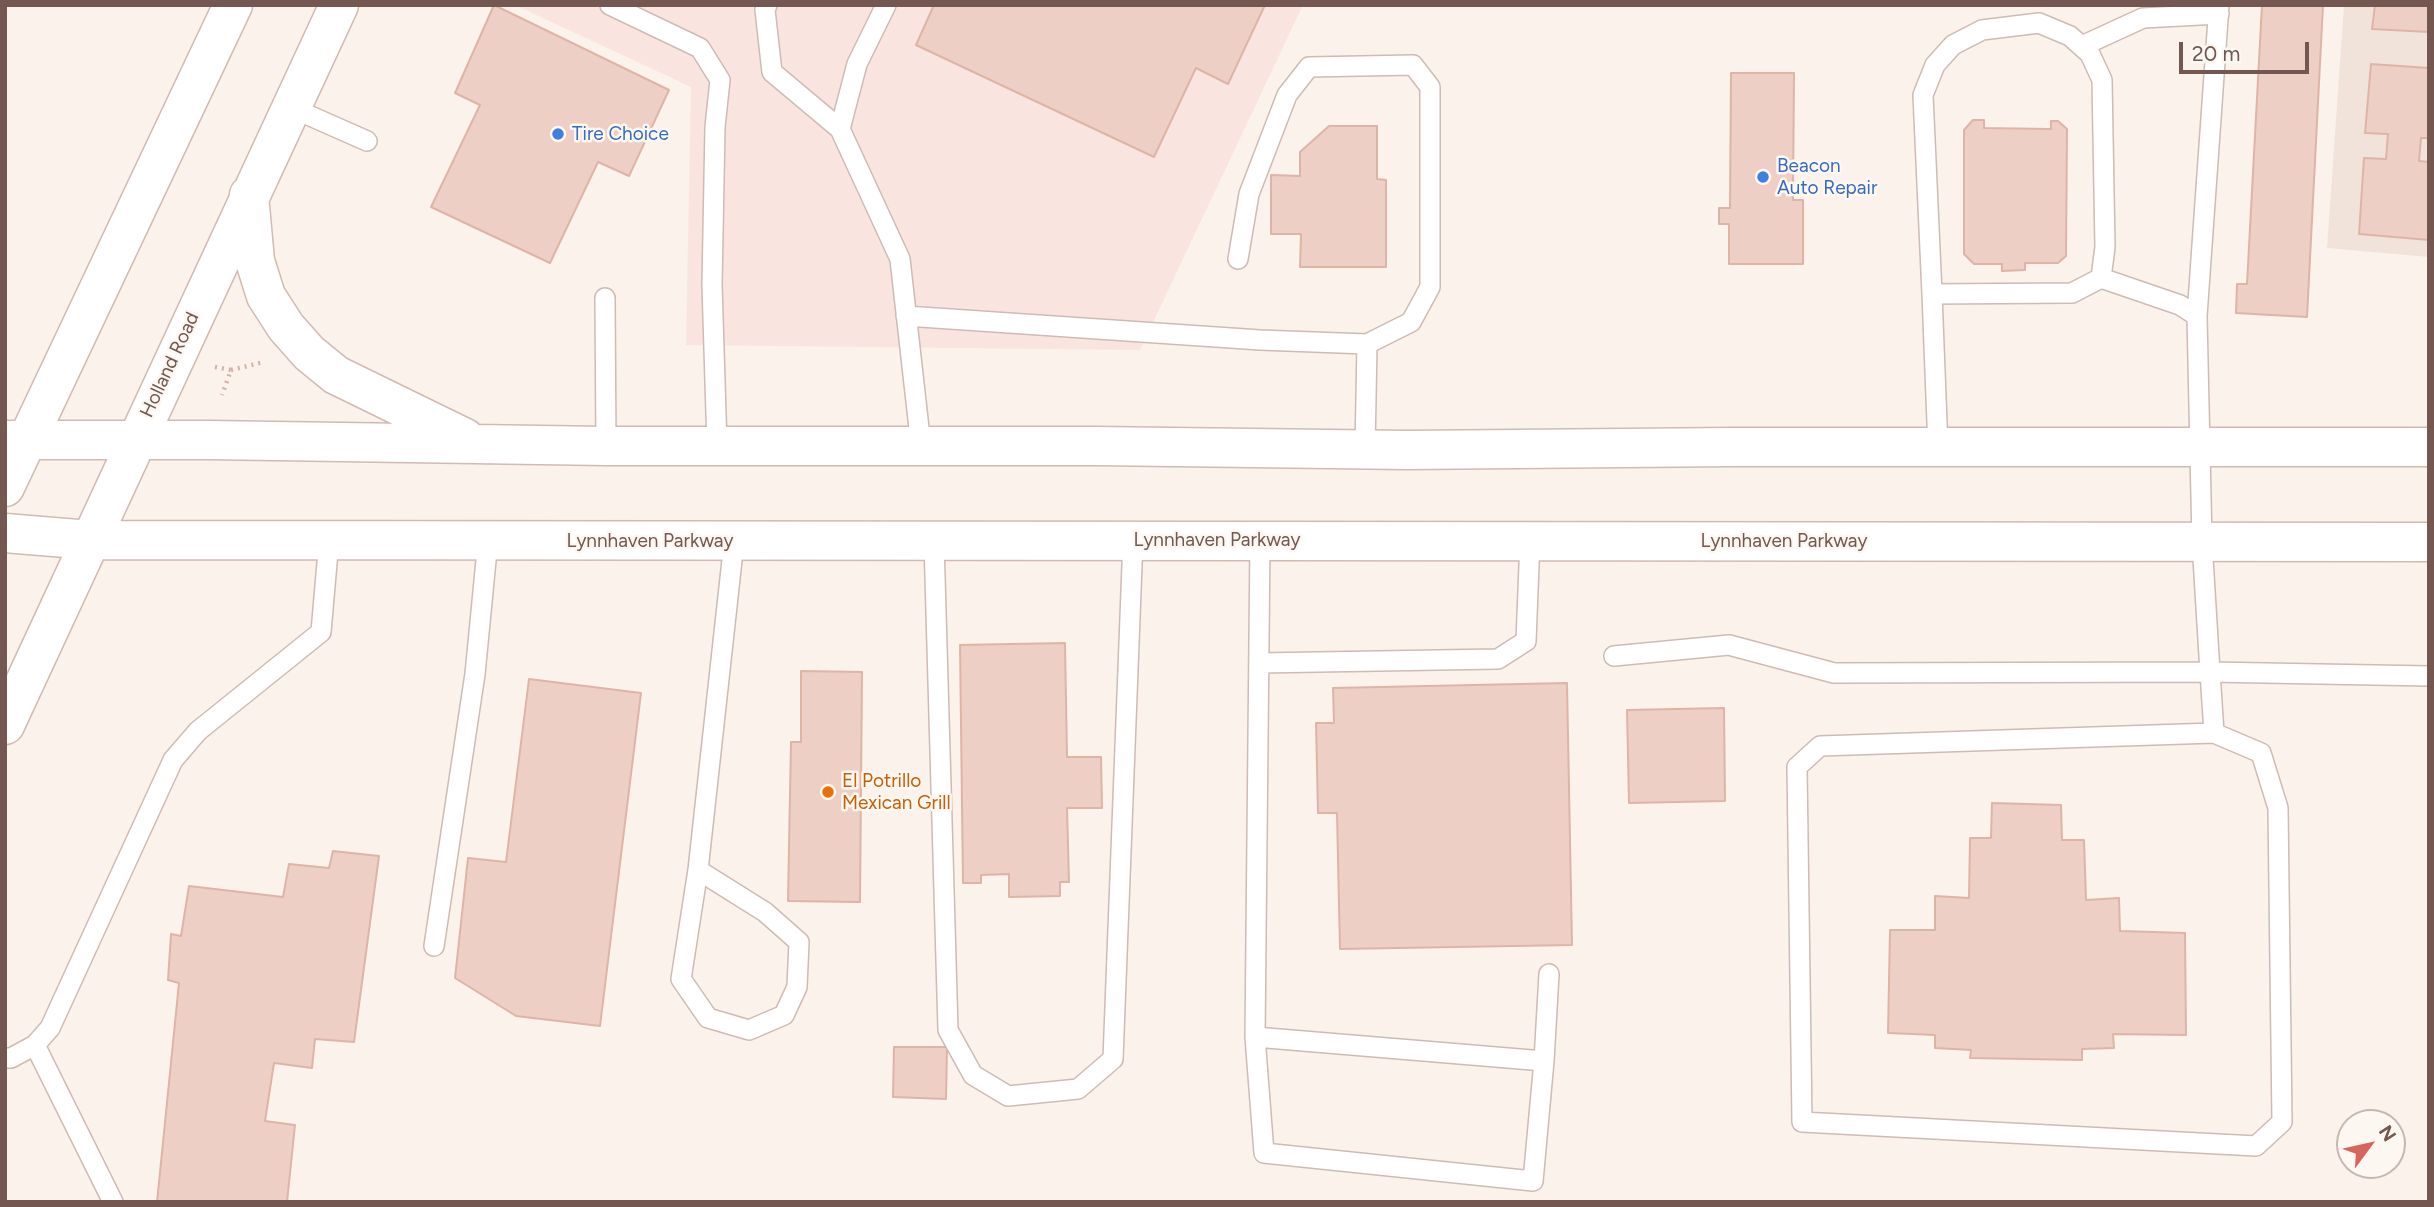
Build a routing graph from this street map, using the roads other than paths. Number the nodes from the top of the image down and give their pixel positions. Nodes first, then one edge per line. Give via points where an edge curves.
1 (233, 5) edge
2 (339, 5) edge
3 (610, 5) edge
4 (767, 5) edge
5 (886, 5) edge
6 (2219, 9) edge
7 (2082, 46) junction
8 (290, 107) junction
9 (840, 128) junction
10 (367, 141) dead end
11 (249, 195) junction
12 (1238, 259) dead end
13 (2101, 278) junction
14 (1932, 294) junction
15 (604, 298) dead end
16 (906, 316) junction
17 (2197, 316) junction
18 (1367, 344) junction
19 (16, 440) edge
20 (136, 440) junction
21 (476, 443) junction
22 (606, 446) junction
23 (718, 446) junction
24 (921, 446) junction
25 (2200, 447) junction
26 (2429, 447) edge
27 (1938, 448) junction
28 (1365, 450) junction
29 (5, 487) edge
30 (5, 533) edge
31 (1133, 539) junction
32 (90, 540) junction
33 (329, 540) junction
34 (488, 540) junction
35 (1260, 540) junction
36 (1530, 540) junction
37 (734, 541) junction
38 (934, 542) junction
39 (2202, 542) junction
40 (2429, 542) edge
41 (1614, 656) dead end
42 (1259, 663) junction
43 (2210, 672) junction
44 (2429, 676) edge
45 (5, 726) edge
46 (2214, 733) junction
47 (698, 870) junction
48 (434, 946) dead end
49 (1549, 974) dead end
50 (1255, 1037) junction
51 (35, 1045) junction
52 (7, 1061) edge
53 (1544, 1061) junction
54 (113, 1202) edge

1 - 19 main road
2 - 8 main road, Holland Road
3 - 23 lane via 700,47 720,80 712,285
4 - 9 lane via 772,72
5 - 9 lane via 857,64
6 - 7 lane via 2143,18
6 - 17 lane
7 - 13 lane via 2102,80 2105,247
7 - 14 lane via 2039,23 1982,30 1953,45 1935,65 1923,95
8 - 10 lane
8 - 11 main road, Holland Road
9 - 16 lane via 900,260
11 - 20 main road, Holland Road
11 - 21 main road via 256,261 266,296 309,353 336,375
12 - 18 lane via 1249,194 1287,95 1309,67 1413,65 1430,87 1430,287 1410,322
13 - 14 lane via 2072,293
13 - 17 lane via 2180,305
14 - 27 lane
15 - 22 lane
16 - 18 lane
16 - 24 lane
17 - 25 lane
18 - 28 lane
19 - 20 main road
19 - 29 main road
20 - 21 main road
20 - 32 main road, Holland Road
21 - 22 main road
22 - 23 main road
23 - 24 main road
24 - 28 main road
25 - 26 main road
25 - 27 main road
25 - 39 lane
27 - 28 main road
30 - 32 main road, Lynnhaven Parkway
31 - 35 main road, Lynnhaven Parkway
31 - 38 main road, Lynnhaven Parkway
31 - 38 lane via 1113,1059 1078,1089 1007,1096 973,1075 948,1030
32 - 33 main road, Lynnhaven Parkway
32 - 45 main road, Holland Road
33 - 34 main road, Lynnhaven Parkway
33 - 51 lane via 321,632 198,732 173,760 50,1028
34 - 37 main road, Lynnhaven Parkway
34 - 48 lane via 475,674
35 - 36 main road, Lynnhaven Parkway
35 - 42 lane
36 - 39 main road, Lynnhaven Parkway
36 - 42 lane via 1526,641 1498,659
37 - 38 main road, Lynnhaven Parkway
37 - 47 lane
39 - 40 main road, Lynnhaven Parkway
39 - 43 lane
41 - 43 lane via 1729,645 1834,673
42 - 50 lane
43 - 44 lane
43 - 46 lane
46 - 46 lane via 2261,753 2278,808 2282,1122 2256,1146 1802,1122 1797,767 1820,746
47 - 47 lane via 681,979 708,1018 749,1030 784,1015 797,987 799,942 765,912
49 - 53 lane
50 - 53 lane
50 - 53 lane via 1264,1153 1533,1181
51 - 52 lane
51 - 54 lane

